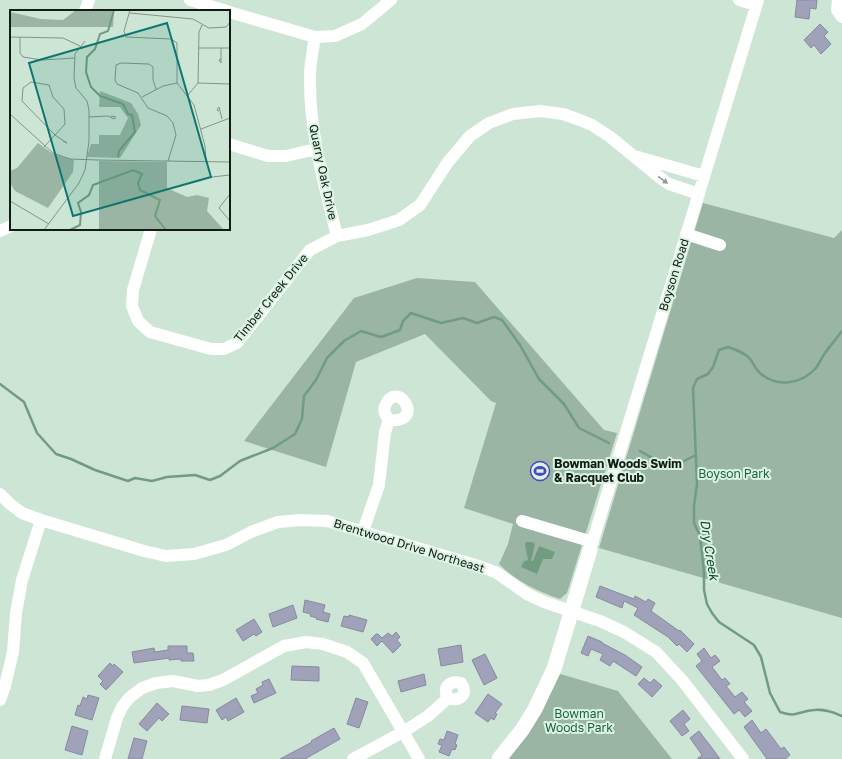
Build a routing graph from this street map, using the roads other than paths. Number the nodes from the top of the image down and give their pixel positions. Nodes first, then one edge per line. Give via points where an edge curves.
1 (88, 0) edge
2 (190, 0) edge
3 (391, 0) edge
4 (739, 0) edge
5 (838, 0) edge
6 (757, 3) edge
7 (85, 10) edge
8 (225, 10) edge
9 (230, 12) edge
10 (842, 17) edge
11 (315, 37) junction
12 (230, 144) edge
13 (316, 149) junction
14 (634, 156) junction
15 (704, 176) junction
16 (699, 194) junction
17 (10, 227) edge
18 (151, 230) edge
19 (0, 231) edge
20 (686, 234) junction
21 (337, 236) junction
22 (720, 245) dead end
23 (389, 420) dead end
24 (0, 494) edge
25 (41, 520) junction
26 (522, 521) dead end
27 (363, 531) junction
28 (592, 546) junction
29 (571, 612) junction
30 (448, 698) dead end
31 (0, 700) edge
32 (403, 732) junction
33 (105, 759) edge
34 (353, 759) edge
35 (419, 759) edge
36 (499, 759) edge
37 (743, 759) edge

1 - 7 street
2 - 8 street
3 - 11 street via 351,30 335,36
4 - 6 street
5 - 10 street via 837,10
6 - 15 street, Boyson Road
9 - 11 street
11 - 13 street, Quarry Oak Drive via 310,76 311,114
12 - 13 street via 268,156 286,156
13 - 21 street, Quarry Oak Drive
14 - 15 street, Timber Creek Drive
14 -> 16 street, Timber Creek Drive via 669,184
14 - 21 street, Timber Creek Drive via 598,129 563,114 540,111 513,114 490,123 470,136 448,162 420,205 399,220
15 - 16 street, Boyson Road
16 - 20 street, Boyson Road
17 - 19 street
18 - 21 street, Timber Creek Drive via 133,290 132,306 138,321 150,332 211,349 224,349 237,343 310,250
20 - 22 street
20 - 28 street, Boyson Road
23 - 27 street via 385,432 379,485
24 - 25 street, Brentwood Drive Northeast via 22,513
25 - 27 street, Brentwood Drive Northeast via 166,556 194,554 226,545 278,522 327,521
25 - 31 street via 22,580 13,652
26 - 28 street
27 - 29 street, Brentwood Drive Northeast via 482,567 511,582 527,594
28 - 29 main road
29 - 36 main road via 545,690 522,730
29 - 37 street, Brentwood Drive Northeast via 624,632 656,652 682,680
30 - 32 street via 428,716
32 - 33 street via 364,663 347,652 324,644 306,642 284,646 209,685 173,682 156,683 142,688 122,707
32 - 34 street
32 - 35 street

